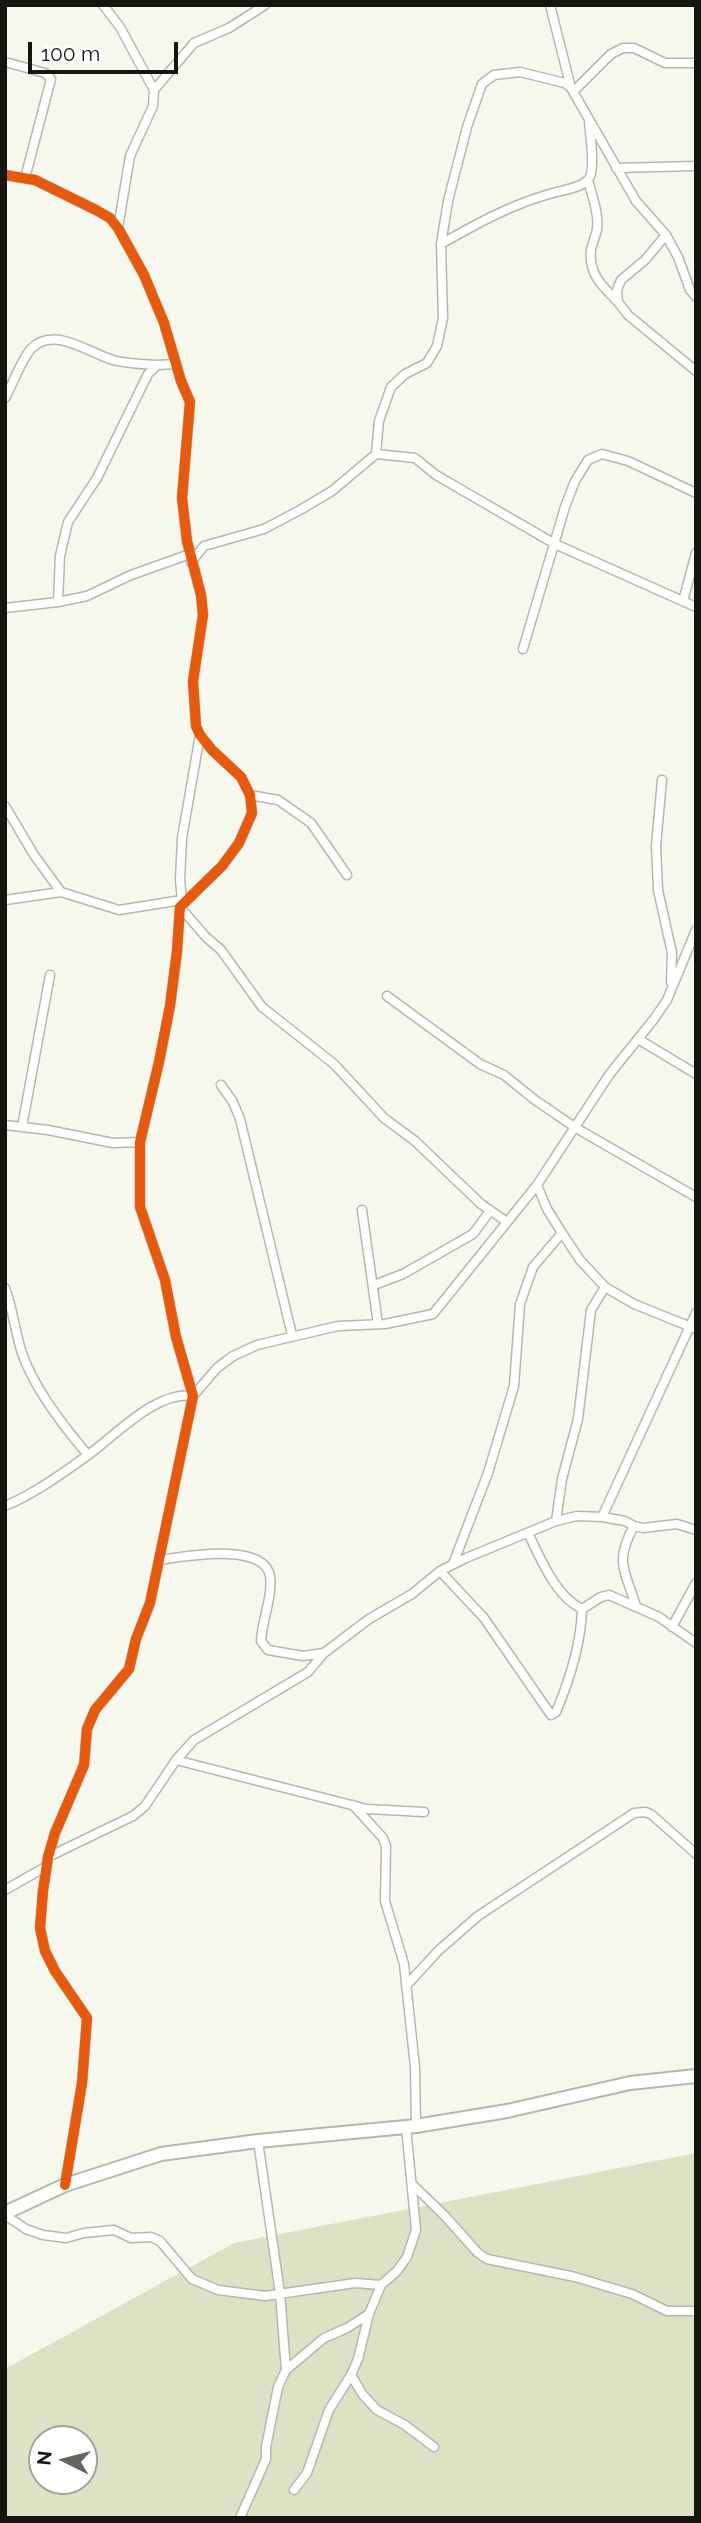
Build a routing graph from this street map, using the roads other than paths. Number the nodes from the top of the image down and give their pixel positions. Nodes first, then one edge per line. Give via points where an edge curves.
1 (103, 5) edge
2 (265, 5) edge
3 (550, 6) edge
4 (9, 63) dead end
5 (696, 63) edge
6 (154, 90) junction
7 (573, 90) junction
8 (589, 120) junction
9 (692, 166) edge
10 (617, 168) junction
11 (696, 174) edge
12 (5, 175) edge
13 (25, 178) junction
14 (588, 180) junction
15 (118, 228) junction
16 (666, 235) junction
17 (441, 244) junction
18 (694, 290) edge
19 (618, 302) junction
20 (176, 364) junction
21 (157, 365) junction
22 (696, 371) edge
23 (5, 398) edge
24 (376, 454) junction
25 (696, 493) edge
26 (555, 544) junction
27 (204, 546) junction
28 (696, 553) edge
29 (190, 555) junction
30 (683, 601) junction
31 (58, 602) junction
32 (696, 607) edge
33 (5, 608) edge
34 (523, 649) dead end
35 (200, 736) junction
36 (662, 780) dead end
37 (250, 795) junction
38 (5, 806) edge
39 (346, 875) dead end
40 (61, 892) junction
41 (5, 900) edge
42 (181, 904) junction
43 (696, 930) edge
44 (50, 975) dead end
45 (671, 985) junction
46 (387, 996) dead end
47 (638, 1039) junction
48 (696, 1074) edge
49 (221, 1085) dead end
50 (5, 1125) edge
51 (22, 1127) junction
52 (576, 1128) junction
53 (140, 1142) junction
54 (537, 1185) junction
55 (696, 1197) edge
56 (362, 1210) dead end
57 (490, 1211) junction
58 (506, 1222) junction
59 (562, 1233) junction
60 (374, 1285) junction
61 (605, 1287) junction
62 (5, 1288) edge
63 (696, 1313) edge
64 (378, 1324) junction
65 (692, 1329) edge
66 (292, 1335) junction
67 (194, 1396) junction
68 (88, 1455) junction
69 (5, 1506) edge
70 (602, 1517) junction
71 (556, 1521) junction
72 (634, 1526) junction
73 (696, 1530) edge
74 (528, 1533) junction
75 (159, 1560) junction
76 (453, 1564) junction
77 (440, 1572) junction
78 (696, 1583) edge
79 (636, 1606) junction
80 (582, 1609) junction
81 (672, 1627) junction
82 (696, 1643) edge
83 (324, 1653) junction
84 (176, 1760) junction
85 (353, 1805) junction
86 (424, 1812) dead end
87 (696, 1854) edge
88 (48, 1862) junction
89 (5, 1890) edge
90 (406, 1986) junction
91 (696, 2076) edge
92 (411, 2126) junction
93 (258, 2141) junction
94 (65, 2185) junction
95 (413, 2185) junction
96 (5, 2214) edge
97 (382, 2285) junction
98 (280, 2293) junction
99 (696, 2311) edge
100 (369, 2314) junction
101 (286, 2370) junction
102 (351, 2375) junction
103 (434, 2447) dead end
104 (294, 2490) dead end
105 (240, 2518) edge

1 - 6 street
2 - 6 street via 194,43
3 - 7 street
4 - 13 street via 51,79
5 - 7 street via 665,64 634,48 622,48
6 - 15 street via 153,106 130,156
7 - 8 street
7 - 17 street via 565,83 520,72 494,75 482,84 454,177
8 - 10 street
8 - 14 street via 592,164
9 - 10 street
9 - 11 street
10 - 16 street via 636,201
12 - 13 street
13 - 15 street via 96,210
14 - 17 street via 516,204
14 - 19 street via 597,214 590,262 600,284
15 - 20 street via 144,275
16 - 18 street
16 - 19 street via 621,280
17 - 24 street via 443,318 437,346 427,363 391,387 379,421
19 - 22 street
20 - 21 street
20 - 29 street via 190,402 182,498
21 - 23 street via 117,361 61,340 49,341 28,352
21 - 31 street via 97,478 68,522 60,556
24 - 26 street via 415,458
24 - 27 street via 332,491 300,510 264,528
25 - 26 street via 602,454 588,460 575,481
26 - 30 street
26 - 34 street
27 - 29 street
27 - 29 street
28 - 30 street
29 - 31 street via 87,596
29 - 35 street via 203,615 193,681
30 - 32 street
31 - 33 street
35 - 37 street via 241,777
35 - 42 street via 182,838
36 - 45 street via 656,845 658,890 672,954
37 - 39 street via 278,800 311,823
37 - 42 street via 252,813 239,843 222,866
38 - 40 street
40 - 41 street
40 - 42 street via 119,910
42 - 53 street via 170,1006
42 - 57 street via 262,1007 334,1064 384,1118
43 - 45 street
44 - 51 street
45 - 47 street via 667,1000
46 - 52 street
47 - 48 street
47 - 52 street
49 - 66 street via 240,1119
50 - 51 street
51 - 53 street via 113,1143
52 - 54 street
52 - 55 street
53 - 67 street via 140,1207 165,1280
54 - 58 street
54 - 59 street
56 - 60 street
57 - 58 street
57 - 60 street via 473,1234 403,1274
58 - 64 street via 433,1314
59 - 61 street
59 - 76 street via 533,1267 520,1304 514,1386 488,1473
60 - 64 street
61 - 65 street
61 - 71 street via 591,1310 578,1419
62 - 68 street via 34,1378
63 - 65 street
64 - 66 street
65 - 70 street
66 - 67 street via 233,1356
67 - 68 street via 182,1394 153,1407
67 - 75 street
68 - 69 street
70 - 71 street
70 - 72 street
71 - 74 street
72 - 73 street via 677,1524
72 - 79 street via 621,1558
74 - 76 street
74 - 80 street via 546,1570 566,1598
75 - 83 street via 235,1553 253,1559 270,1574 264,1646 303,1656
75 - 88 street via 129,1669 95,1710 84,1765 55,1833
76 - 77 street
77 - 80 street via 484,1619 551,1715 575,1661
77 - 83 street
78 - 81 street
79 - 80 street via 609,1595
79 - 81 street
81 - 82 street
83 - 84 street via 308,1672 194,1741
84 - 85 street
84 - 88 street via 133,1816
85 - 86 street
85 - 90 street via 386,1846 386,1901
87 - 90 street via 652,1815 634,1813 469,1923
88 - 89 street
88 - 94 street via 40,1927 45,1951 83,2010 88,2028
90 - 92 street via 415,2067
91 - 92 street via 630,2083 507,2111
92 - 93 street
92 - 95 street
93 - 94 street via 161,2154
93 - 98 street
94 - 96 street
95 - 97 street via 416,2230 407,2257
95 - 99 street via 487,2259 575,2277 632,2294 667,2311
96 - 98 street via 43,2235 66,2238 114,2230 131,2238 151,2237 160,2241 192,2279 245,2295
97 - 98 street via 355,2283
97 - 100 street
98 - 101 street
100 - 101 street via 324,2338
100 - 102 street
101 - 105 street via 278,2387 266,2459
102 - 103 street via 377,2410
102 - 104 street via 330,2410 307,2473

